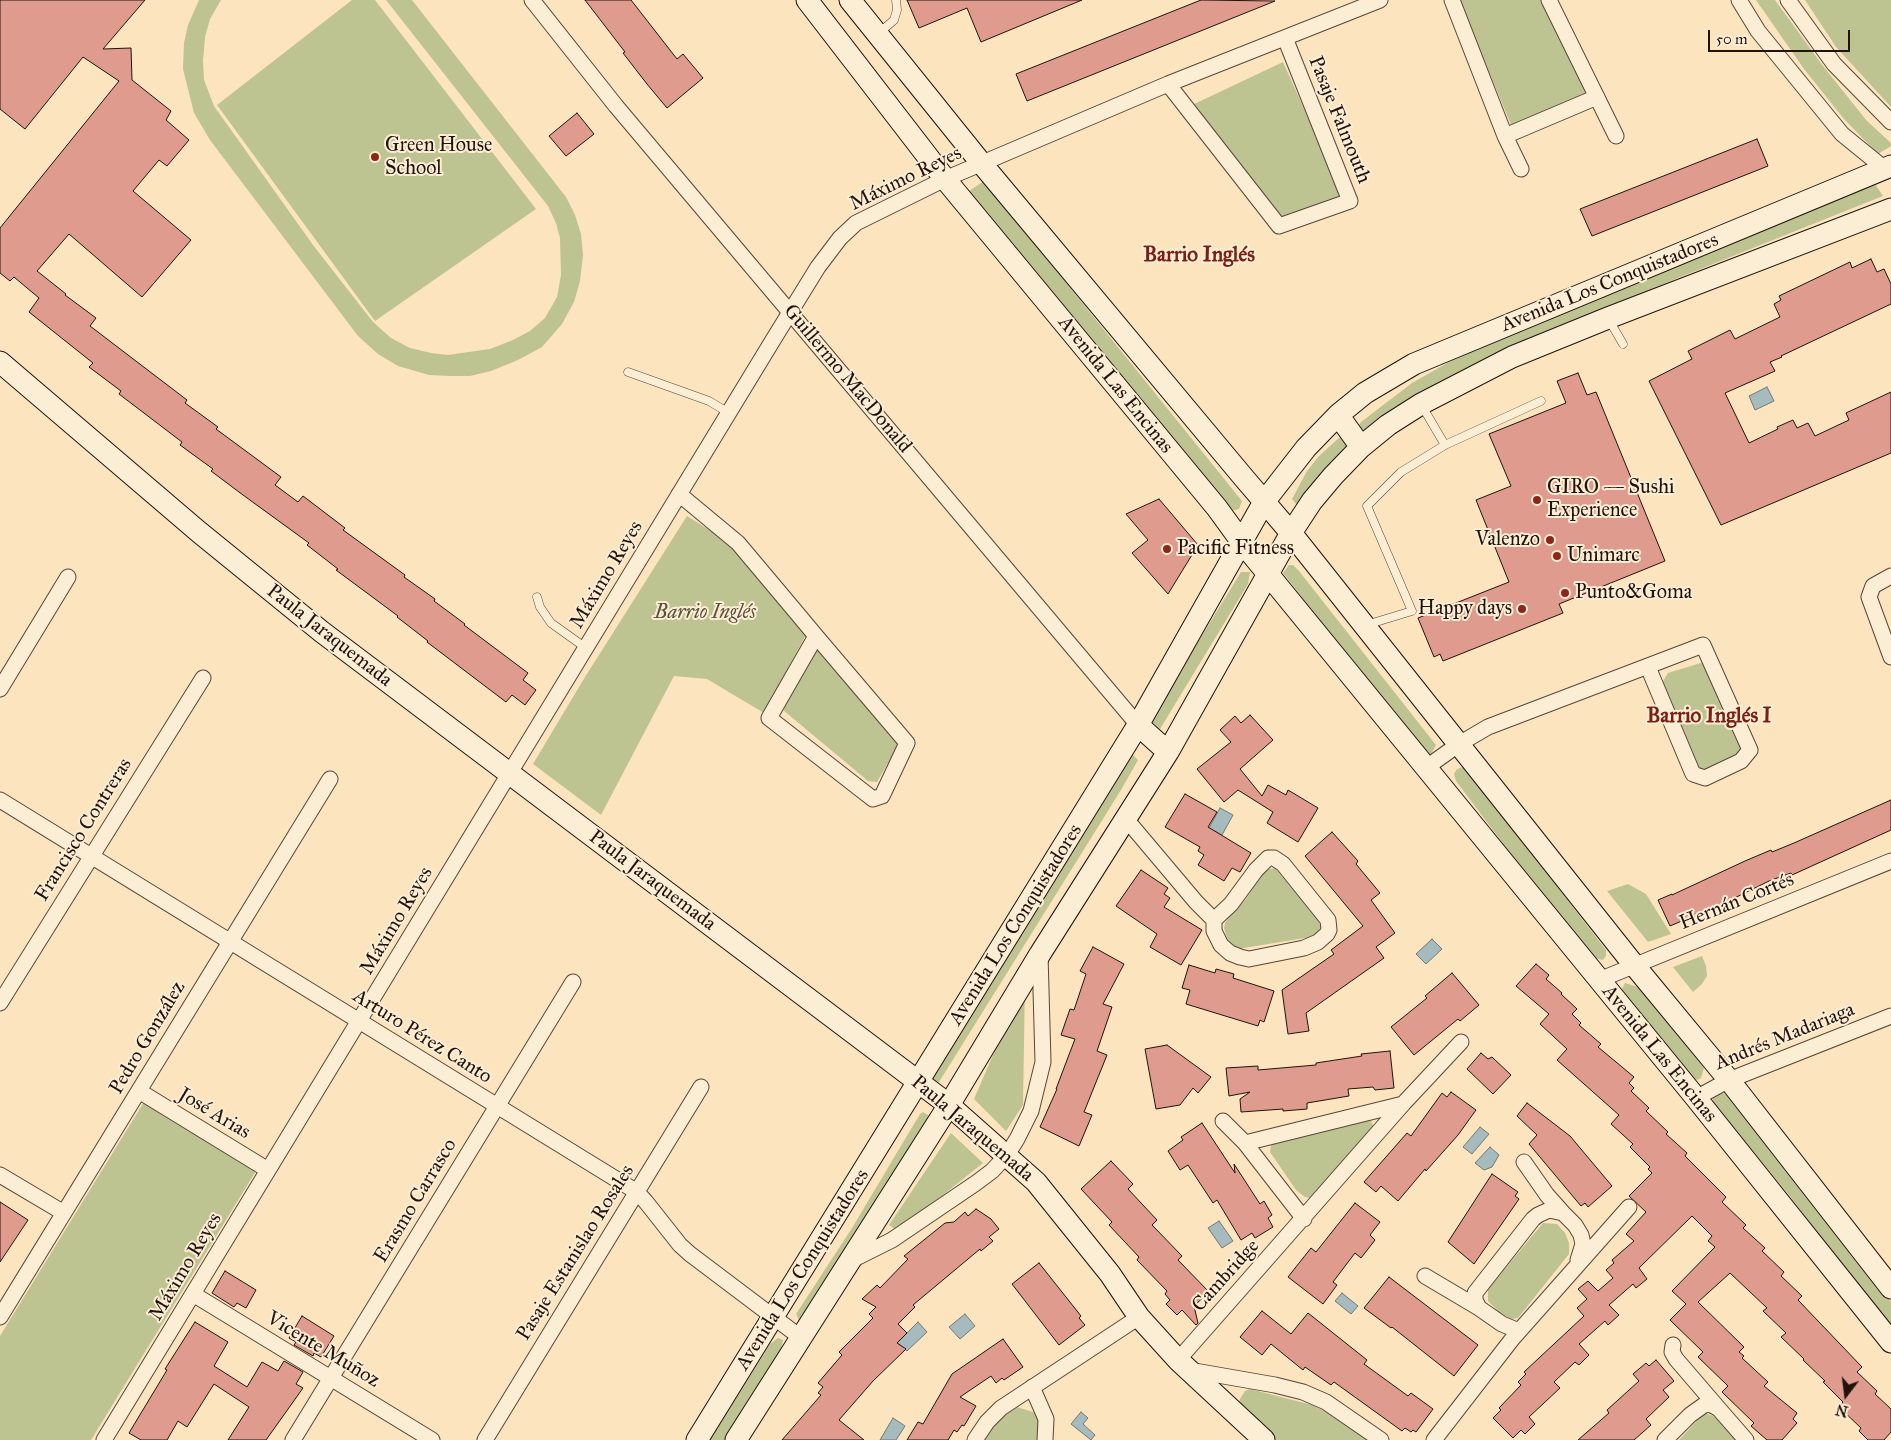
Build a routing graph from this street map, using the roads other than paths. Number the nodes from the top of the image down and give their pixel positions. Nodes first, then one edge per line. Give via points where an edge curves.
1 (532, 0) edge
2 (806, 0) edge
3 (850, 0) edge
4 (896, 0) edge
5 (1380, 0) edge
6 (1452, 0) edge
7 (1549, 0) edge
8 (1739, 0) edge
9 (1788, 0) edge
10 (878, 35) junction
11 (837, 38) junction
12 (1285, 38) junction
13 (1168, 84) junction
14 (1597, 97) junction
15 (1891, 122) edge
16 (1505, 136) junction
17 (1616, 136) dead end
18 (982, 164) junction
19 (1521, 169) dead end
20 (1889, 171) edge
21 (945, 179) junction
22 (1891, 209) edge
23 (790, 312) junction
24 (1608, 318) junction
25 (1623, 344) dead end
26 (0, 362) edge
27 (628, 372) dead end
28 (1541, 400) dead end
29 (1421, 404) junction
30 (729, 413) junction
31 (1338, 415) junction
32 (1444, 444) junction
33 (1361, 447) junction
34 (680, 494) junction
35 (1264, 502) junction
36 (1291, 532) junction
37 (1241, 541) junction
38 (1267, 573) junction
39 (1891, 576) edge
40 (68, 578) dead end
41 (537, 597) dead end
42 (1365, 625) junction
43 (816, 636) junction
44 (586, 648) junction
45 (1891, 656) edge
46 (1648, 667) junction
47 (203, 678) dead end
48 (0, 689) edge
49 (1138, 725) junction
50 (1459, 744) junction
51 (1168, 752) junction
52 (1427, 767) junction
53 (510, 774) junction
54 (330, 779) dead end
55 (0, 800) edge
56 (1126, 819) junction
57 (92, 856) junction
58 (1891, 861) edge
59 (1214, 920) junction
60 (230, 942) junction
61 (1040, 954) junction
62 (1634, 965) junction
63 (1599, 980) junction
64 (573, 982) dead end
65 (0, 1003) edge
66 (1891, 1016) edge
67 (359, 1021) junction
68 (1461, 1042) dead end
69 (1729, 1080) junction
70 (919, 1083) junction
71 (701, 1087) dead end
72 (139, 1091) junction
73 (1696, 1098) junction
74 (949, 1104) junction
75 (1403, 1104) junction
76 (497, 1106) junction
77 (1223, 1121) dead end
78 (1245, 1143) junction
79 (1007, 1155) junction
80 (1524, 1162) dead end
81 (268, 1170) junction
82 (0, 1175) edge
83 (637, 1192) junction
84 (1629, 1208) dead end
85 (64, 1213) junction
86 (1563, 1213) junction
87 (1304, 1218) junction
88 (848, 1262) junction
89 (1577, 1265) junction
90 (1425, 1276) dead end
91 (1890, 1284) edge
92 (193, 1294) junction
93 (1479, 1308) junction
94 (0, 1317) edge
95 (773, 1317) junction
96 (1139, 1317) junction
97 (1519, 1331) junction
98 (800, 1337) junction
99 (1891, 1342) edge
100 (1672, 1345) dead end
101 (1183, 1365) junction
102 (330, 1378) junction
103 (1032, 1387) junction
104 (1719, 1409) junction
105 (104, 1440) edge
106 (292, 1440) edge
107 (432, 1440) edge
108 (485, 1440) edge
109 (697, 1440) edge
110 (736, 1440) edge
111 (975, 1440) edge
112 (1045, 1440) edge
113 (1264, 1440) edge
114 (1380, 1440) edge
115 (1434, 1440) edge
116 (1665, 1440) edge
117 (1746, 1440) edge

1 - 23 street, Guillermo MacDonald via 616,106
2 - 11 street, Avenida Las Encinas
3 - 10 street, Avenida Las Encinas
4 - 10 lane via 894,20
5 - 12 street, Máximo Reyes
6 - 16 street
7 - 14 street
8 - 20 street via 1764,38 1842,134
9 - 15 street via 1834,64
10 - 11 street
10 - 18 street, Avenida Las Encinas
11 - 21 street, Avenida Las Encinas
12 - 13 street, Máximo Reyes
12 - 13 street, Pasaje Falmouth via 1350,201 1279,226
13 - 18 street, Máximo Reyes
14 - 16 street
14 - 17 street
16 - 19 street
18 - 21 street, Máximo Reyes
18 - 35 street, Avenida Las Encinas
20 - 31 street, Avenida Los Conquistadores via 1414,364 1365,393
21 - 23 street, Máximo Reyes via 856,223 825,257
21 - 37 street, Avenida Las Encinas
22 - 24 street, Avenida Los Conquistadores
23 - 30 street, Máximo Reyes
23 - 49 street, Guillermo MacDonald
24 - 25 lane
24 - 29 street, Avenida Los Conquistadores via 1512,357
26 - 53 street, Paula Jaraquemada via 260,582
27 - 30 lane via 709,401
28 - 32 lane
29 - 32 lane
29 - 33 street, Avenida Los Conquistadores
30 - 34 street, Máximo Reyes
31 - 33 street
31 - 35 street, Avenida Los Conquistadores via 1306,448
32 - 42 lane via 1401,472 1367,506 1412,610
33 - 36 street, Avenida Los Conquistadores via 1312,501
34 - 43 street via 738,543
34 - 44 street, Máximo Reyes
35 - 36 street, Avenida Las Encinas
35 - 37 street, Avenida Los Conquistadores
36 - 38 street, Avenida Los Conquistadores
36 - 42 street, Avenida Las Encinas
37 - 38 street, Avenida Las Encinas
37 - 49 street, Avenida Los Conquistadores
38 - 51 street, Avenida Los Conquistadores
38 - 52 street, Avenida Las Encinas
39 - 45 street via 1873,586 1869,598
40 - 48 street
41 - 44 lane via 551,622
42 - 50 street, Avenida Las Encinas
43 - 43 street via 907,743 882,796 873,799 769,718
44 - 53 street, Máximo Reyes
46 - 46 street via 1703,645 1750,750 1741,762 1706,778 1693,774
46 - 50 street via 1488,727
47 - 57 street, Francisco Contreras
49 - 51 street, Guillermo MacDonald
49 - 70 street, Avenida Los Conquistadores
50 - 52 street
50 - 62 street, Avenida Las Encinas
51 - 56 street, Avenida Los Conquistadores
52 - 63 street, Avenida Las Encinas
53 - 67 street, Máximo Reyes
53 - 70 street, Paula Jaraquemada
54 - 60 street, Pedro González
55 - 57 street, Arturo Pérez Canto
56 - 59 street
56 - 61 street, Avenida Los Conquistadores
57 - 60 street, Arturo Pérez Canto
57 - 65 street, Francisco Contreras
58 - 62 street, Hernán Cortés
59 - 59 street via 1214,931 1222,945 1230,953 1249,959 1312,945 1327,934 1329,924 1283,864 1271,858 1261,864 1231,904
60 - 67 street, Arturo Pérez Canto
60 - 72 street, Pedro González
61 - 74 street, Avenida Los Conquistadores
61 - 79 street, Avenida Los Conquistadores via 1043,1062 1031,1111
62 - 63 street, Hernán Cortés
62 - 69 street, Avenida Las Encinas
63 - 73 street, Avenida Las Encinas
64 - 76 street, Erasmo Carrasco
66 - 69 street, Andrés Madariaga
67 - 76 street, Arturo Pérez Canto
67 - 81 street, Máximo Reyes
68 - 75 street, Cambridge
69 - 73 street, Andrés Madariaga
69 - 91 street, Avenida Las Encinas
70 - 74 street, Paula Jaraquemada
70 - 95 street, Avenida Los Conquistadores
71 - 83 street, Pasaje Estanislao Rosales
72 - 81 street, José Arias
72 - 85 street, Pedro González
73 - 99 street, Avenida Las Encinas
74 - 79 street, Paula Jaraquemada
74 - 88 street, Avenida Los Conquistadores
75 - 78 street
75 - 87 street, Cambridge
76 - 83 street, Arturo Pérez Canto
76 - 102 street, Erasmo Carrasco
77 - 78 street
78 - 87 street
79 - 88 street, Avenida Los Conquistadores via 984,1177 892,1240
79 - 96 street, Paula Jaraquemada via 1060,1210
80 - 86 street
81 - 92 street, Máximo Reyes
82 - 85 street
83 - 95 street, Arturo Pérez Canto via 680,1245
83 - 108 street, Pasaje Estanislao Rosales
84 - 89 street
85 - 94 street, Pedro González
86 - 89 street via 1581,1235 1583,1244
86 - 93 street via 1549,1210 1533,1219 1475,1293
87 - 101 street, Cambridge
88 - 98 street, Avenida Los Conquistadores
89 - 97 street
90 - 93 street
92 - 102 street, Vicente Muñoz
92 - 105 street, Máximo Reyes
93 - 97 street
95 - 98 street, Arturo Pérez Canto
95 - 109 street, Avenida Los Conquistadores
96 - 101 street, Paula Jaraquemada
96 - 103 street
97 - 115 street
98 - 110 street, Avenida Los Conquistadores
100 - 104 street via 1676,1359
101 - 113 street, Paula Jaraquemada
101 - 114 street via 1303,1392 1326,1402
102 - 106 street, Erasmo Carrasco
102 - 107 street, Vicente Muñoz
103 - 111 street via 1001,1408
103 - 112 street via 1046,1420
104 - 116 street via 1710,1404 1704,1405
104 - 117 street

